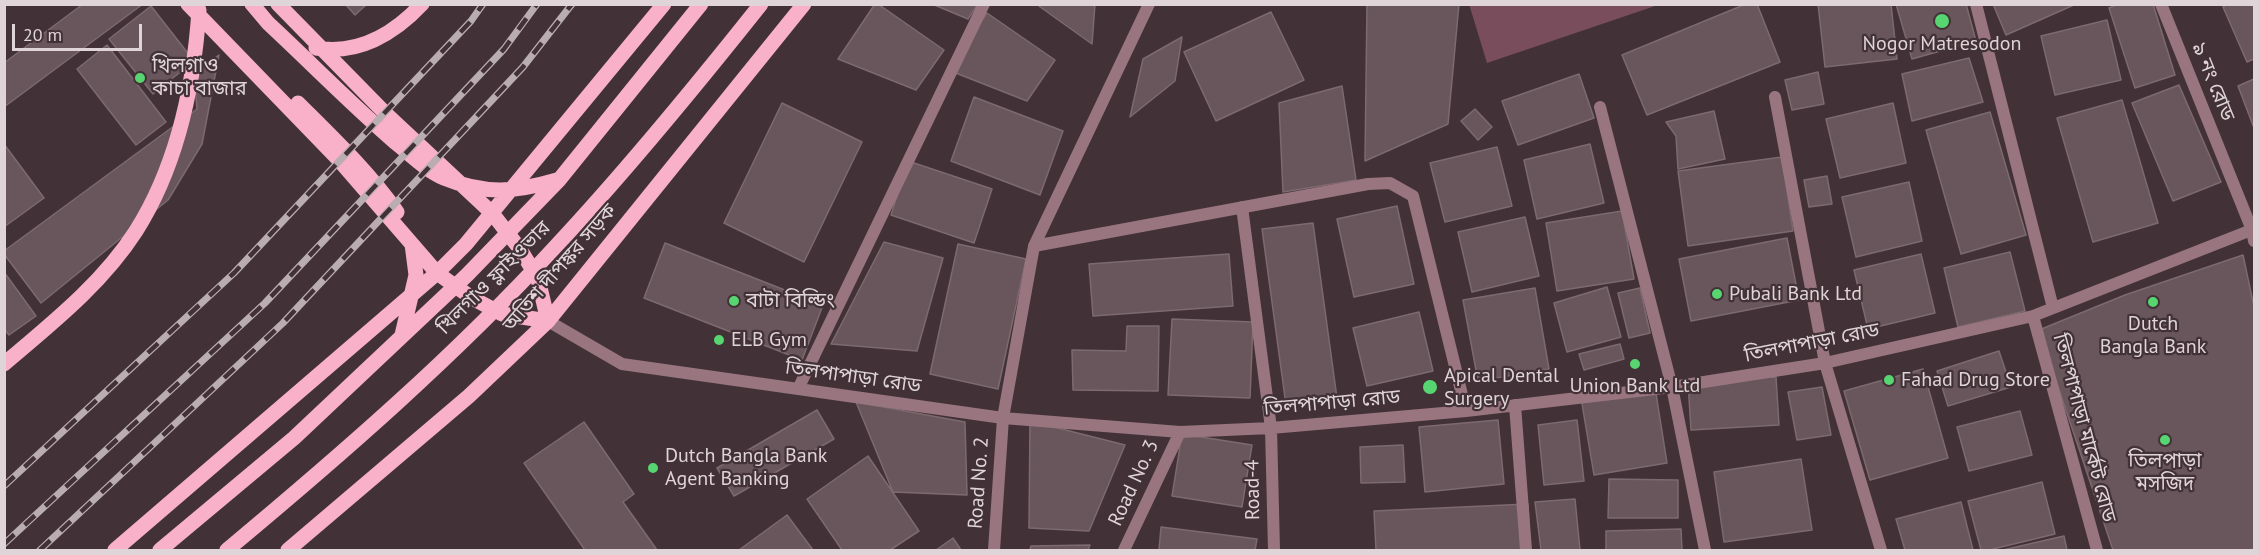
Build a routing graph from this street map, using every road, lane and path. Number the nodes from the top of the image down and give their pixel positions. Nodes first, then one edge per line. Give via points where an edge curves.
1 (252, 4) edge
2 (278, 4) edge
3 (422, 4) edge
4 (664, 4) edge
5 (701, 4) edge
6 (761, 4) edge
7 (804, 4) edge
8 (984, 4) edge
9 (1149, 4) edge
10 (1976, 4) edge
11 (2161, 4) edge
12 (194, 5) edge
13 (268, 24) junction
14 (1775, 97) dead end
15 (1600, 107) dead end
16 (559, 180) junction
17 (1242, 207) junction
18 (492, 213) junction
19 (2254, 234) edge
20 (1034, 246) junction
21 (437, 273) junction
22 (2053, 308) junction
23 (2033, 316) junction
24 (548, 321) junction
25 (401, 338) junction
26 (1826, 363) junction
27 (4, 364) edge
28 (1672, 387) junction
29 (798, 389) junction
30 (1515, 405) junction
31 (1466, 411) junction
32 (1003, 418) junction
33 (1271, 428) junction
34 (1180, 432) junction
35 (115, 550) edge
36 (160, 550) edge
37 (227, 550) edge
38 (288, 550) edge
39 (994, 550) edge
40 (1124, 550) edge
41 (1274, 550) edge
42 (1526, 550) edge
43 (1705, 550) edge
44 (1881, 550) edge
45 (2097, 550) edge

1 - 13 main road
2 - 18 main road via 385,113
3 - 13 main road via 405,23 375,40 331,50 299,43
4 - 18 main road
5 - 16 main road, খিলগাও ফ্লাইওভার
6 - 37 main road, খিলগাও ফ্লাইওভার via 677,108 514,291 392,406
7 - 24 main road, অতিশ দীপঙ্কর সড়ক
8 - 29 street
9 - 20 street, Road No. 2
10 - 22 street
11 - 19 street, ৯ নং রোড
12 - 21 main road via 340,160
12 - 25 main road, খিলগাও ফ্লাইওভার via 351,157 406,225 416,275
12 - 27 main road via 196,54 176,143 136,231 80,298
13 - 16 main road via 384,132 443,178 500,191 524,190
14 - 26 street
15 - 28 street
16 - 25 main road, খিলগাও ফ্লাইওভার
17 - 20 street
17 - 31 street via 1368,184 1390,183 1413,196
17 - 33 street, Road-4
18 - 21 main road
18 - 24 main road via 538,279
19 - 22 street, তিলপাপাড়া রোড
20 - 32 street, Road No. 2
21 - 24 main road via 502,314
21 - 35 main road
22 - 23 street, তিলপাপাড়া রোড
23 - 26 street, তিলপাপাড়া রোড
23 - 45 street, তিলপাপাড়া মার্কেট রোড
24 - 29 street, তিলপাপাড়া রোড via 622,364
24 - 38 main road, অতিশ দীপঙ্কর সড়ক via 469,396
25 - 36 main road, খিলগাও ফ্লাইওভার via 294,438
26 - 28 street, তিলপাপাড়া রোড
26 - 44 street
28 - 30 street, তিলপাপাড়া রোড
28 - 43 street
29 - 32 street, তিলপাপাড়া রোড
30 - 31 street, তিলপাপাড়া রোড
30 - 42 street
31 - 33 street, তিলপাপাড়া রোড
32 - 34 street, তিলপাপাড়া রোড
32 - 39 street, Road No. 2
33 - 34 street, তিলপাপাড়া রোড
33 - 41 street, Road-4
34 - 40 street, Road No. 3

